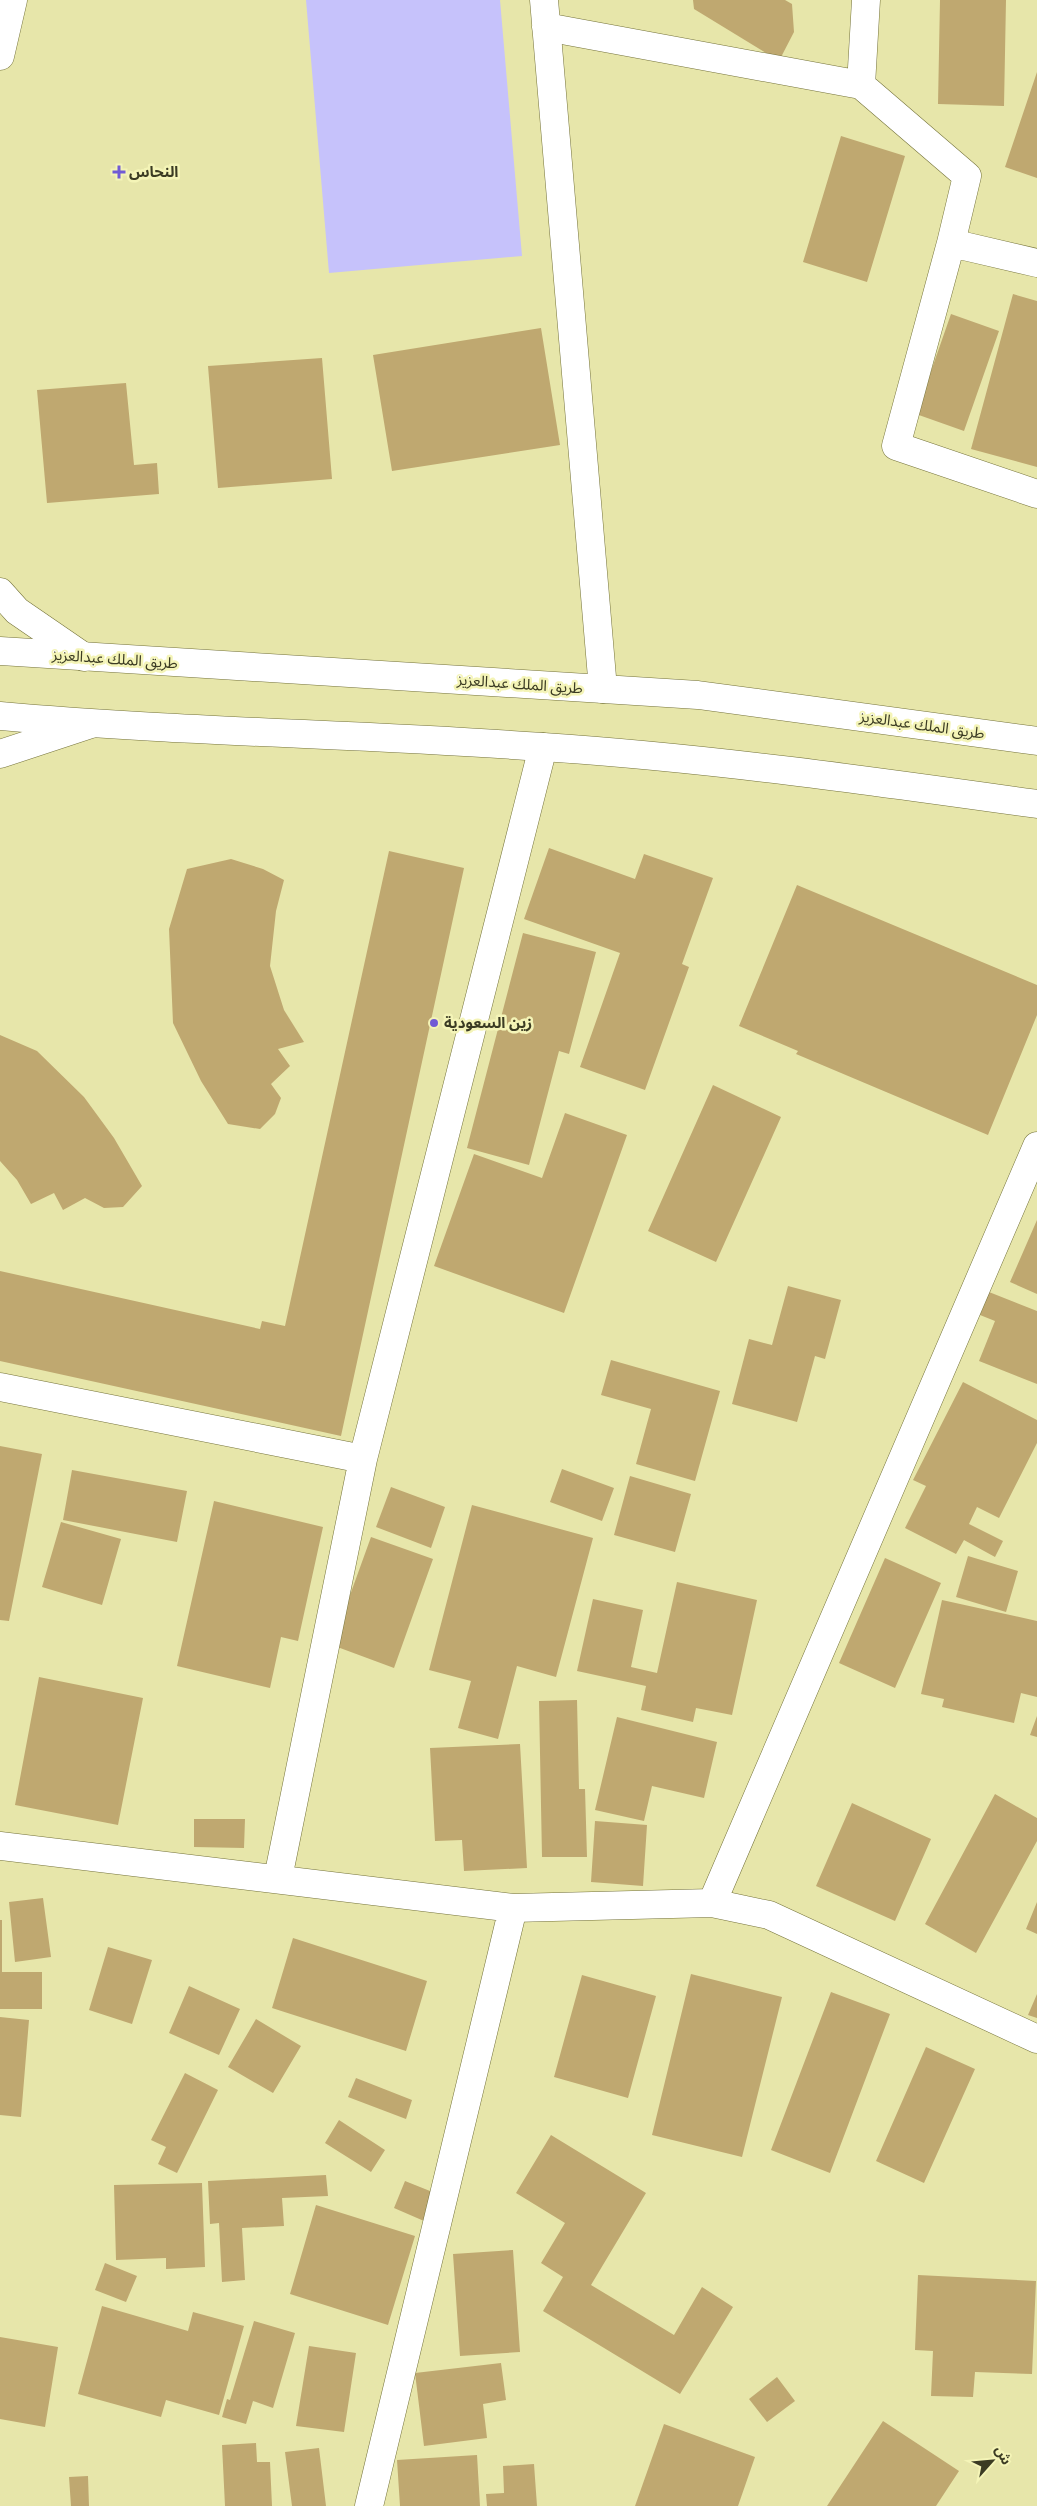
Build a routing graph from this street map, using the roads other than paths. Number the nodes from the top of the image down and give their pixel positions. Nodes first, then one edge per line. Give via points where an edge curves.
1 (13, 0) edge
2 (544, 0) edge
3 (866, 0) edge
4 (546, 27) junction
5 (0, 56) edge
6 (861, 85) junction
7 (951, 243) junction
8 (1037, 263) edge
9 (1037, 494) edge
10 (0, 592) edge
11 (0, 651) edge
12 (84, 657) junction
13 (603, 689) junction
14 (0, 716) edge
15 (91, 724) junction
16 (1037, 740) edge
17 (543, 747) junction
18 (0, 754) edge
19 (1037, 804) edge
20 (1037, 1146) edge
21 (0, 1387) edge
22 (363, 1459) junction
23 (0, 1846) edge
24 (278, 1878) junction
25 (712, 1903) junction
26 (513, 1908) junction
27 (1037, 2039) edge
28 (369, 2506) edge

1 - 5 street
2 - 4 street
3 - 6 street
4 - 6 street
4 - 13 street
6 - 7 street via 966,176
7 - 8 street
7 - 9 street via 896,446
10 - 12 street via 17,611
11 - 12 street, طريق الملك عبدالعزيز
12 - 13 street, طريق الملك عبدالعزيز
13 - 16 street, طريق الملك عبدالعزيز via 698,695
14 - 15 street
15 - 17 street
15 - 18 street
17 - 19 street via 725,762
17 - 22 street
20 - 25 street
21 - 22 street
22 - 24 street
23 - 24 street
24 - 26 street
25 - 26 street
25 - 27 street via 769,1915
26 - 28 street

